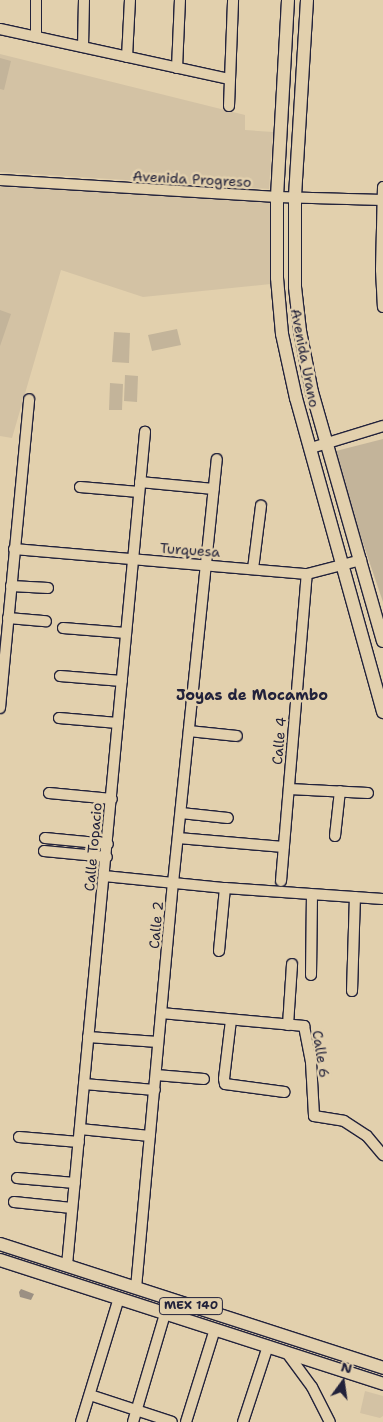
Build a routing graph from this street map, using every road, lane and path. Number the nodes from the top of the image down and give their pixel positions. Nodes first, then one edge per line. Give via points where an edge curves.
1 (36, 0) edge
2 (84, 0) edge
3 (130, 0) edge
4 (180, 0) edge
5 (233, 0) edge
6 (288, 0) edge
7 (307, 0) edge
8 (0, 29) edge
9 (36, 37) junction
10 (83, 47) junction
11 (127, 57) junction
12 (177, 68) junction
13 (230, 79) junction
14 (229, 106) dead end
15 (0, 180) edge
16 (383, 187) edge
17 (277, 197) junction
18 (295, 198) junction
19 (383, 200) edge
20 (383, 307) edge
21 (29, 399) dead end
22 (383, 426) edge
23 (145, 432) dead end
24 (326, 442) junction
25 (311, 448) junction
26 (217, 459) dead end
27 (140, 483) junction
28 (214, 486) junction
29 (80, 487) dead end
30 (261, 506) dead end
31 (14, 550) junction
32 (132, 560) junction
33 (361, 560) junction
34 (343, 564) junction
35 (205, 565) junction
36 (253, 570) junction
37 (307, 574) junction
38 (11, 586) junction
39 (48, 588) dead end
40 (8, 618) junction
41 (46, 621) dead end
42 (63, 628) dead end
43 (126, 633) junction
44 (383, 641) edge
45 (60, 676) dead end
46 (122, 681) junction
47 (0, 708) edge
48 (383, 712) edge
49 (59, 718) dead end
50 (118, 723) junction
51 (189, 731) junction
52 (237, 736) dead end
53 (289, 789) junction
54 (340, 791) junction
55 (49, 793) dead end
56 (368, 793) dead end
57 (112, 799) junction
58 (181, 813) junction
59 (228, 818) dead end
60 (335, 836) dead end
61 (45, 838) dead end
62 (178, 838) junction
63 (108, 844) junction
64 (284, 847) junction
65 (44, 851) dead end
66 (106, 857) junction
67 (104, 876) junction
68 (281, 881) dead end
69 (173, 883) junction
70 (225, 888) junction
71 (312, 894) junction
72 (355, 898) junction
73 (383, 899) edge
74 (219, 951) dead end
75 (292, 964) dead end
76 (311, 975) dead end
77 (352, 991) dead end
78 (161, 1013) junction
79 (230, 1020) junction
80 (288, 1025) junction
81 (88, 1038) junction
82 (158, 1042) junction
83 (156, 1075) junction
84 (204, 1079) dead end
85 (84, 1084) junction
86 (155, 1090) junction
87 (284, 1092) dead end
88 (80, 1129) junction
89 (150, 1136) junction
90 (19, 1137) dead end
91 (79, 1142) junction
92 (383, 1155) edge
93 (17, 1178) dead end
94 (75, 1183) junction
95 (14, 1202) dead end
96 (72, 1208) junction
97 (0, 1244) edge
98 (0, 1260) edge
99 (67, 1265) junction
100 (136, 1288) junction
101 (119, 1298) junction
102 (165, 1314) junction
103 (215, 1329) junction
104 (268, 1346) junction
105 (287, 1353) junction
106 (383, 1368) edge
107 (383, 1384) edge
108 (90, 1395) junction
109 (136, 1410) junction
110 (81, 1422) edge
111 (133, 1422) edge
112 (172, 1422) edge
113 (186, 1422) edge
114 (243, 1422) edge
115 (330, 1422) edge

1 - 9 street
2 - 10 street
3 - 11 street
4 - 12 street
5 - 13 street
6 - 17 main road, Avenida Urano
7 - 18 main road, Avenida Urano
8 - 9 street
9 - 10 street
10 - 11 street
11 - 12 street
12 - 13 street
13 - 14 street
15 - 17 street, Avenida Progreso
16 - 19 street
17 - 18 street, Avenida Progreso
17 - 25 main road, Avenida Urano via 277,278 282,334
18 - 19 street, Avenida Progreso
18 - 24 main road, Avenida Urano via 295,287 300,331
19 - 20 street
21 - 31 street
22 - 24 street
23 - 27 street, Calle Topacio
24 - 25 street
24 - 33 main road, Avenida Urano
25 - 34 main road, Avenida Urano
26 - 28 street, Calle 2
27 - 28 street
27 - 29 street
27 - 32 street, Calle Topacio
28 - 35 street, Calle 2
30 - 36 street
31 - 32 street, Turquesa
31 - 38 street
32 - 35 street, Turquesa
32 - 43 street, Calle Topacio
33 - 34 street, Turquesa
33 - 44 main road, Avenida Urano
34 - 37 street, Turquesa
34 - 48 main road, Avenida Urano
35 - 36 street, Turquesa
35 - 51 street, Calle 2
36 - 37 street, Turquesa
37 - 53 street, Calle 4
38 - 39 street
38 - 40 street
40 - 41 street
40 - 47 street
42 - 43 street
43 - 46 street, Calle Topacio
45 - 46 street
46 - 50 street, Calle Topacio
49 - 50 street
50 - 57 street, Calle Topacio
51 - 52 street
51 - 58 street, Calle 2
53 - 54 street
53 - 64 street, Calle 4
54 - 56 street
54 - 60 street
55 - 57 street
57 - 63 street, Calle Topacio
58 - 59 street
58 - 62 street, Calle 2
61 - 63 street
62 - 64 street
62 - 69 street, Calle 2
63 - 66 street, Calle Topacio
64 - 68 street, Calle 4
65 - 66 street
66 - 67 street, Calle Topacio
67 - 69 street
67 - 81 street, Calle Topacio
69 - 70 street
69 - 78 street, Calle 2
70 - 71 street
70 - 74 street
71 - 72 street
71 - 76 street
72 - 73 street
72 - 77 street
75 - 80 street
78 - 79 street, Calle 6
78 - 82 street, Calle 2
79 - 80 street, Calle 6
79 - 87 street via 225,1084
80 - 92 street, Calle 6 via 304,1026 311,1062 314,1116 344,1121 366,1136
81 - 82 street
81 - 85 street, Calle Topacio
82 - 83 street, Calle 2
83 - 84 street
83 - 86 street, Calle 2
85 - 86 street
85 - 88 street, Calle Topacio
86 - 89 street, Calle 2
88 - 89 street
88 - 91 street, Calle Topacio
89 - 100 street, Calle 2
90 - 91 street
91 - 94 street, Calle Topacio
93 - 94 street
94 - 96 street, Calle Topacio
95 - 96 street
96 - 99 street, Calle Topacio
97 - 99 main road, MEX 140
98 - 101 main road, MEX 140
99 - 100 main road, MEX 140
100 - 106 main road, MEX 140
101 - 102 main road, MEX 140
101 - 108 street
102 - 103 main road, MEX 140
102 - 109 street
103 - 104 main road, MEX 140
103 - 113 street
104 - 105 main road, MEX 140
104 - 114 street
105 - 107 main road, MEX 140
105 - 115 street via 312,1387
108 - 109 street
108 - 110 street
109 - 111 street
109 - 112 street

